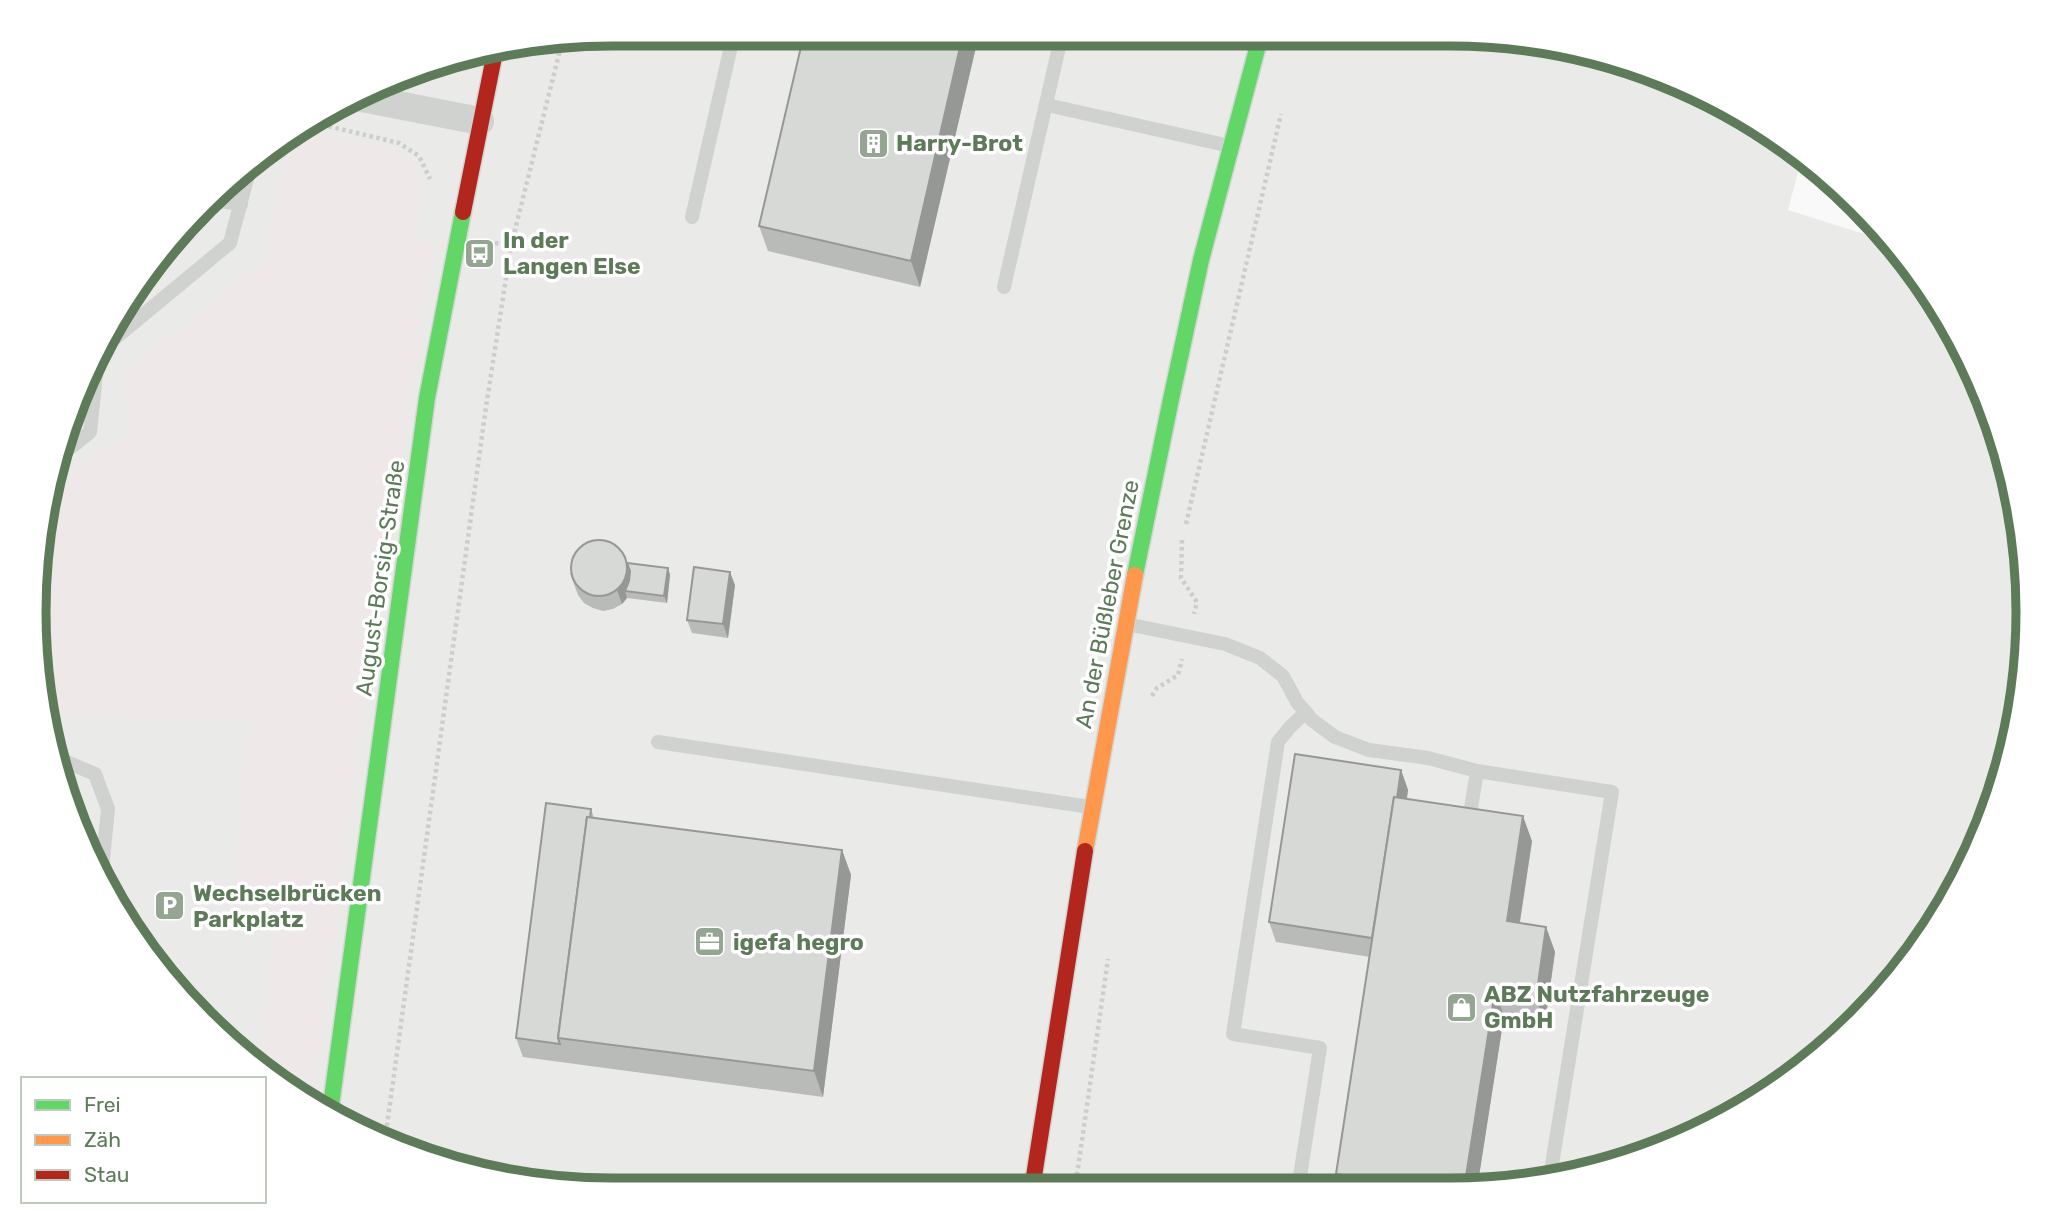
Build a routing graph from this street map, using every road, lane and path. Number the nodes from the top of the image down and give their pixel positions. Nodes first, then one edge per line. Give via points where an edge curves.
1 (731, 46) edge
2 (1059, 46) edge
3 (1258, 46) edge
4 (560, 48) edge
5 (494, 58) edge
6 (371, 100) edge
7 (1046, 105) junction
8 (480, 121) junction
9 (323, 125) edge
10 (1231, 146) junction
11 (247, 179) edge
12 (430, 190) dead end
13 (221, 201) edge
14 (241, 204) junction
15 (692, 217) dead end
16 (458, 235) junction
17 (511, 246) junction
18 (1004, 288) dead end
19 (117, 337) edge
20 (95, 381) edge
21 (70, 448) edge
22 (1126, 623) junction
23 (1306, 712) junction
24 (659, 742) dead end
25 (66, 762) edge
26 (1477, 771) junction
27 (1091, 807) junction
28 (1468, 832) edge
29 (103, 860) edge
30 (331, 1104) edge
31 (386, 1131) edge
32 (1551, 1169) edge
33 (1034, 1178) edge
34 (1300, 1178) edge

1 - 15 lane
2 - 7 lane
3 - 10 street, An der Büßleber Grenze
4 - 17 path
5 - 8 street, August-Borsig-Straße
6 - 8 street
7 - 10 lane
7 - 18 lane
8 - 16 street, August-Borsig-Straße
9 - 12 path via 399,143 419,156 430,177
10 - 22 street, An der Büßleber Grenze via 1191,303
11 - 14 lane
13 - 14 lane
14 - 19 lane via 230,243
16 - 17 path
16 - 30 street, August-Borsig-Straße via 428,398
17 - 31 path
20 - 21 lane via 90,432
22 - 23 lane via 1225,644 1260,658 1283,676
22 - 27 street, An der Büßleber Grenze
23 - 26 lane via 1335,737 1369,750
23 - 34 lane via 1278,742 1233,1034 1320,1048
24 - 27 lane
25 - 29 lane via 95,774 108,809
26 - 28 lane
26 - 32 lane via 1612,792
27 - 33 street, An der Büßleber Grenze

